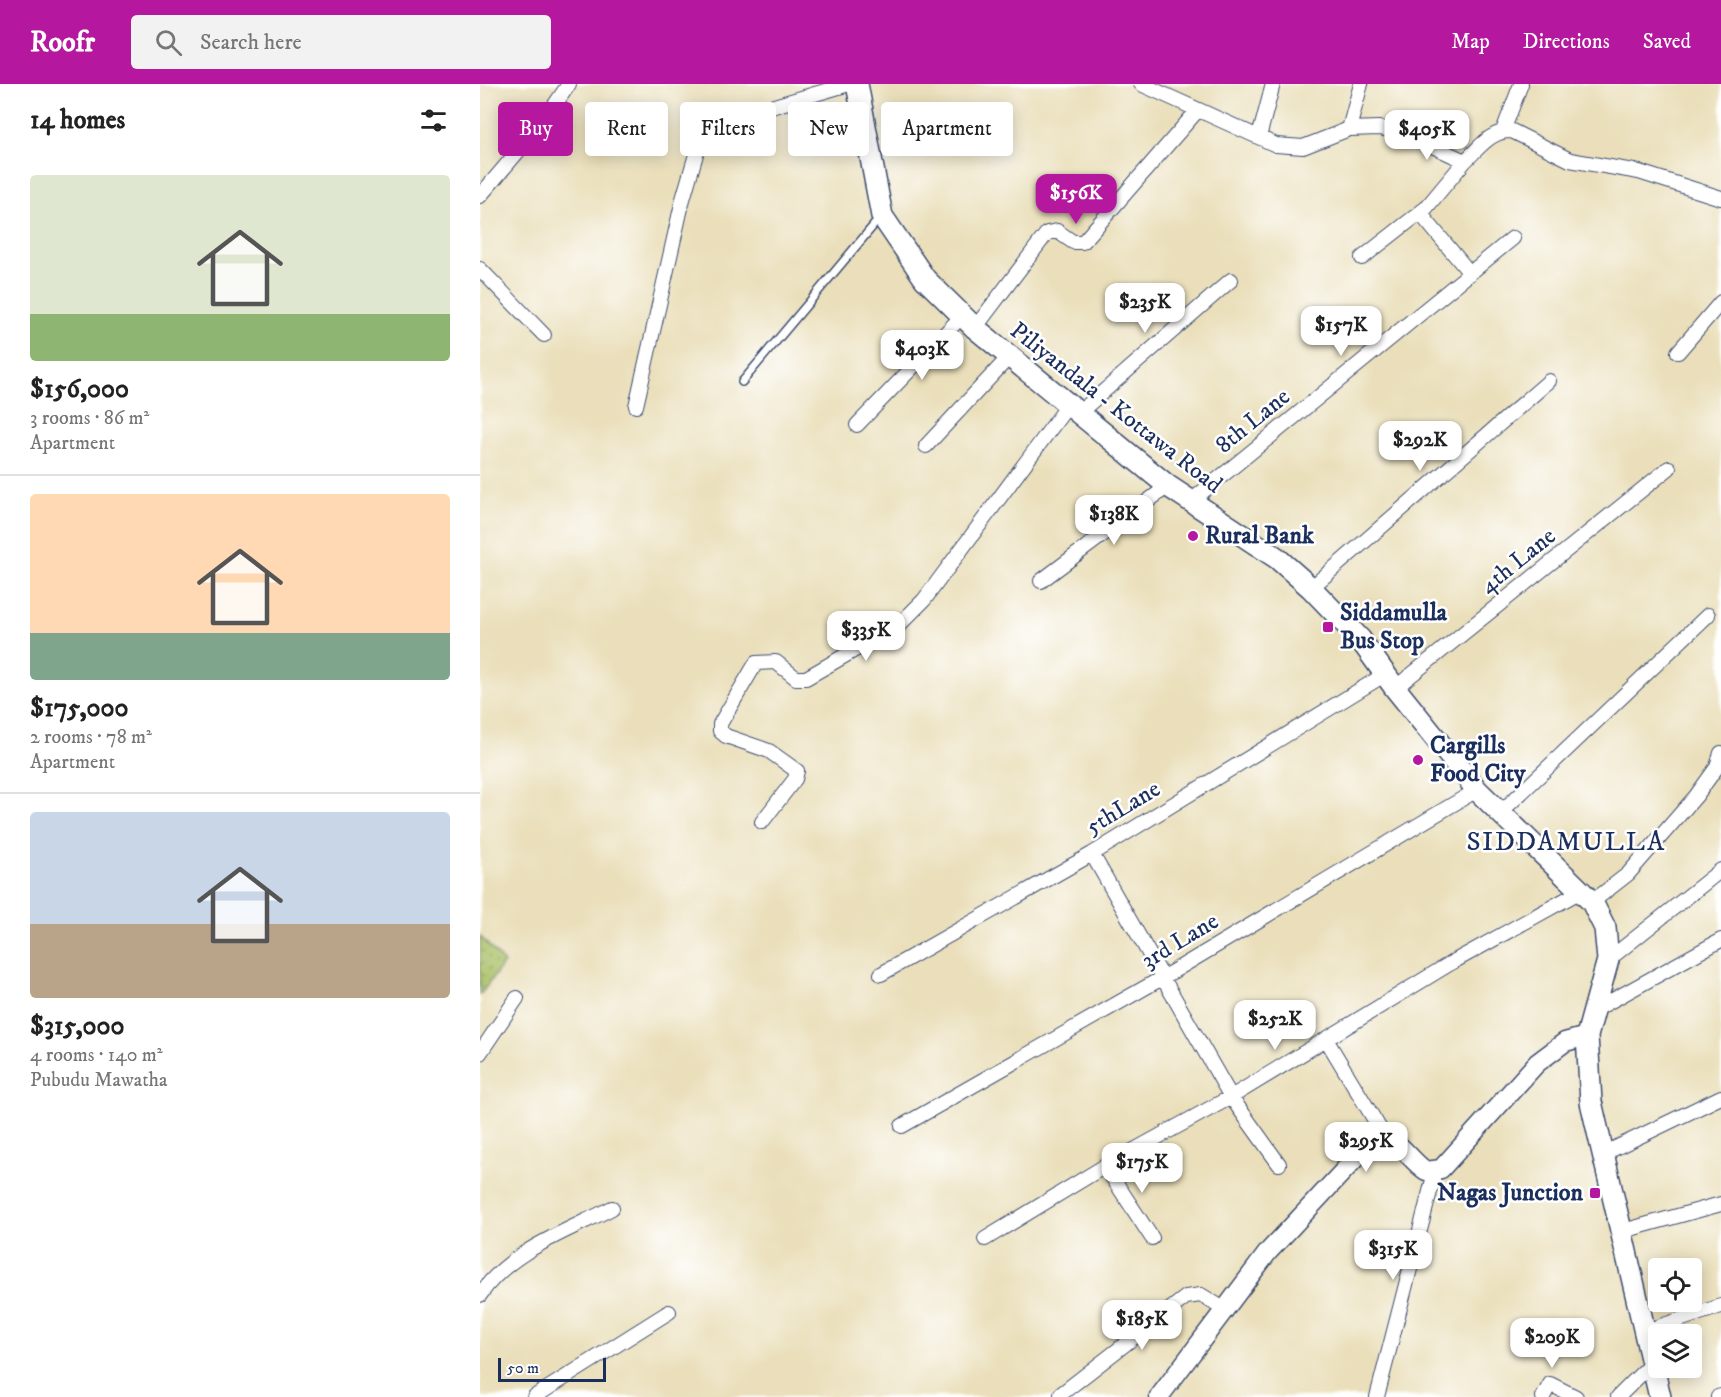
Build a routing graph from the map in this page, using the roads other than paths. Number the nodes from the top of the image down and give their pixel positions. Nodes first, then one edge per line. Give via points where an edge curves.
1 (569, 84) edge
2 (849, 84) edge
3 (857, 84) edge
4 (1141, 84) edge
5 (1273, 84) edge
6 (1361, 84) edge
7 (1521, 84) edge
8 (1197, 111) junction
9 (1348, 129) junction
10 (1503, 131) junction
11 (1259, 137) junction
12 (1465, 161) junction
13 (480, 196) edge
14 (1721, 198) edge
15 (1420, 213) junction
16 (882, 216) junction
17 (1513, 238) dead end
18 (1362, 258) dead end
19 (480, 269) edge
20 (1469, 272) junction
21 (1231, 280) dead end
22 (1721, 302) edge
23 (969, 322) junction
24 (544, 335) dead end
25 (1678, 352) dead end
26 (1010, 357) junction
27 (1549, 381) dead end
28 (742, 382) dead end
29 (636, 406) dead end
30 (1075, 408) junction
31 (857, 425) dead end
32 (926, 446) dead end
33 (1669, 468) dead end
34 (1168, 486) junction
35 (1190, 502) junction
36 (1041, 581) dead end
37 (1311, 588) junction
38 (1708, 615) dead end
39 (1389, 682) junction
40 (1721, 753) edge
41 (1477, 790) junction
42 (1500, 813) junction
43 (762, 822) dead end
44 (1092, 854) junction
45 (1721, 870) edge
46 (1586, 896) junction
47 (1721, 940) edge
48 (1608, 960) junction
49 (881, 974) dead end
50 (1162, 978) junction
51 (517, 998) dead end
52 (1593, 1011) junction
53 (1587, 1036) junction
54 (1326, 1038) junction
55 (480, 1053) edge
56 (1231, 1097) junction
57 (1721, 1097) edge
58 (902, 1126) dead end
59 (1386, 1139) junction
60 (1603, 1154) junction
61 (1279, 1164) dead end
62 (1105, 1166) junction
63 (1435, 1172) junction
64 (1721, 1204) edge
65 (612, 1208) dead end
66 (1623, 1231) junction
67 (1152, 1238) dead end
68 (985, 1239) dead end
69 (480, 1295) edge
70 (1721, 1306) edge
71 (1224, 1309) junction
72 (669, 1312) dead end
73 (1643, 1332) junction
74 (1648, 1349) edge
75 (1648, 1367) edge
76 (1656, 1378) edge
77 (1061, 1394) dead end
78 (534, 1397) edge
79 (1159, 1397) edge
80 (1377, 1397) edge
81 (1543, 1397) edge
82 (1576, 1397) edge
83 (1618, 1397) edge
84 (1660, 1397) edge

1 - 13 street via 543,122
2 - 29 street via 740,116 712,128 699,144
3 - 16 main road, Piliyandala - Kottawa Road
4 - 8 street
5 - 11 street
6 - 9 street
7 - 10 street
8 - 11 street
8 - 23 street via 1083,242 1073,242 1057,231 1047,233
9 - 11 street via 1303,147 1276,145
9 - 12 street via 1404,133
10 - 12 street via 1492,135
10 - 14 street via 1512,131 1570,160 1639,172
12 - 15 street
15 - 18 street
15 - 20 street
16 - 23 main road, Piliyandala - Kottawa Road via 925,279
16 - 28 lane
17 - 20 street, 8th Lane
19 - 24 street
20 - 35 street, 8th Lane
21 - 30 street
22 - 25 street
23 - 26 main road, Piliyandala - Kottawa Road
23 - 31 street
26 - 30 main road, Piliyandala - Kottawa Road
26 - 32 street
27 - 37 street
30 - 34 main road, Piliyandala - Kottawa Road
30 - 43 street via 924,600 900,624 806,678 796,678 776,662 756,663 749,672 720,724 720,731 769,752 797,771
33 - 39 street, 4th Lane
34 - 35 main road, Piliyandala - Kottawa Road
34 - 36 street
35 - 37 main road, Piliyandala - Kottawa Road via 1277,558
37 - 39 main road, Piliyandala - Kottawa Road via 1360,639
38 - 42 street
39 - 41 main road, Piliyandala - Kottawa Road
39 - 44 street, 5thLane
40 - 46 street via 1717,767 1696,796 1628,874
41 - 42 main road, Piliyandala - Kottawa Road
41 - 50 street, 3rd Lane
42 - 46 main road, Piliyandala - Kottawa Road
44 - 49 street, 5thLane
44 - 50 street
45 - 48 street
46 - 48 main road, Piliyandala - Kottawa Road via 1605,928
46 - 54 street
47 - 52 street
48 - 52 main road, Piliyandala - Kottawa Road
50 - 56 street
50 - 58 street, 3rd Lane
51 - 55 street
52 - 53 main road, Piliyandala - Kottawa Road
53 - 60 main road, Piliyandala - Kottawa Road via 1592,1102
53 - 63 street via 1565,1042 1537,1063 1447,1164
54 - 56 street
54 - 59 street
56 - 61 street
56 - 62 street
57 - 60 street
59 - 63 street via 1403,1148 1420,1167
59 - 71 street via 1373,1142 1359,1155 1268,1252
60 - 66 main road, Piliyandala - Kottawa Road
62 - 67 street
62 - 68 street
63 - 80 street
64 - 66 street
65 - 69 street via 507,1263
66 - 73 main road, Piliyandala - Kottawa Road
70 - 73 street
71 - 77 street via 1201,1295 1186,1297
71 - 79 street
72 - 78 street
73 - 74 main road, Piliyandala - Kottawa Road
75 - 83 street
76 - 84 main road, Piliyandala - Kottawa Road
81 - 82 street via 1550,1384

